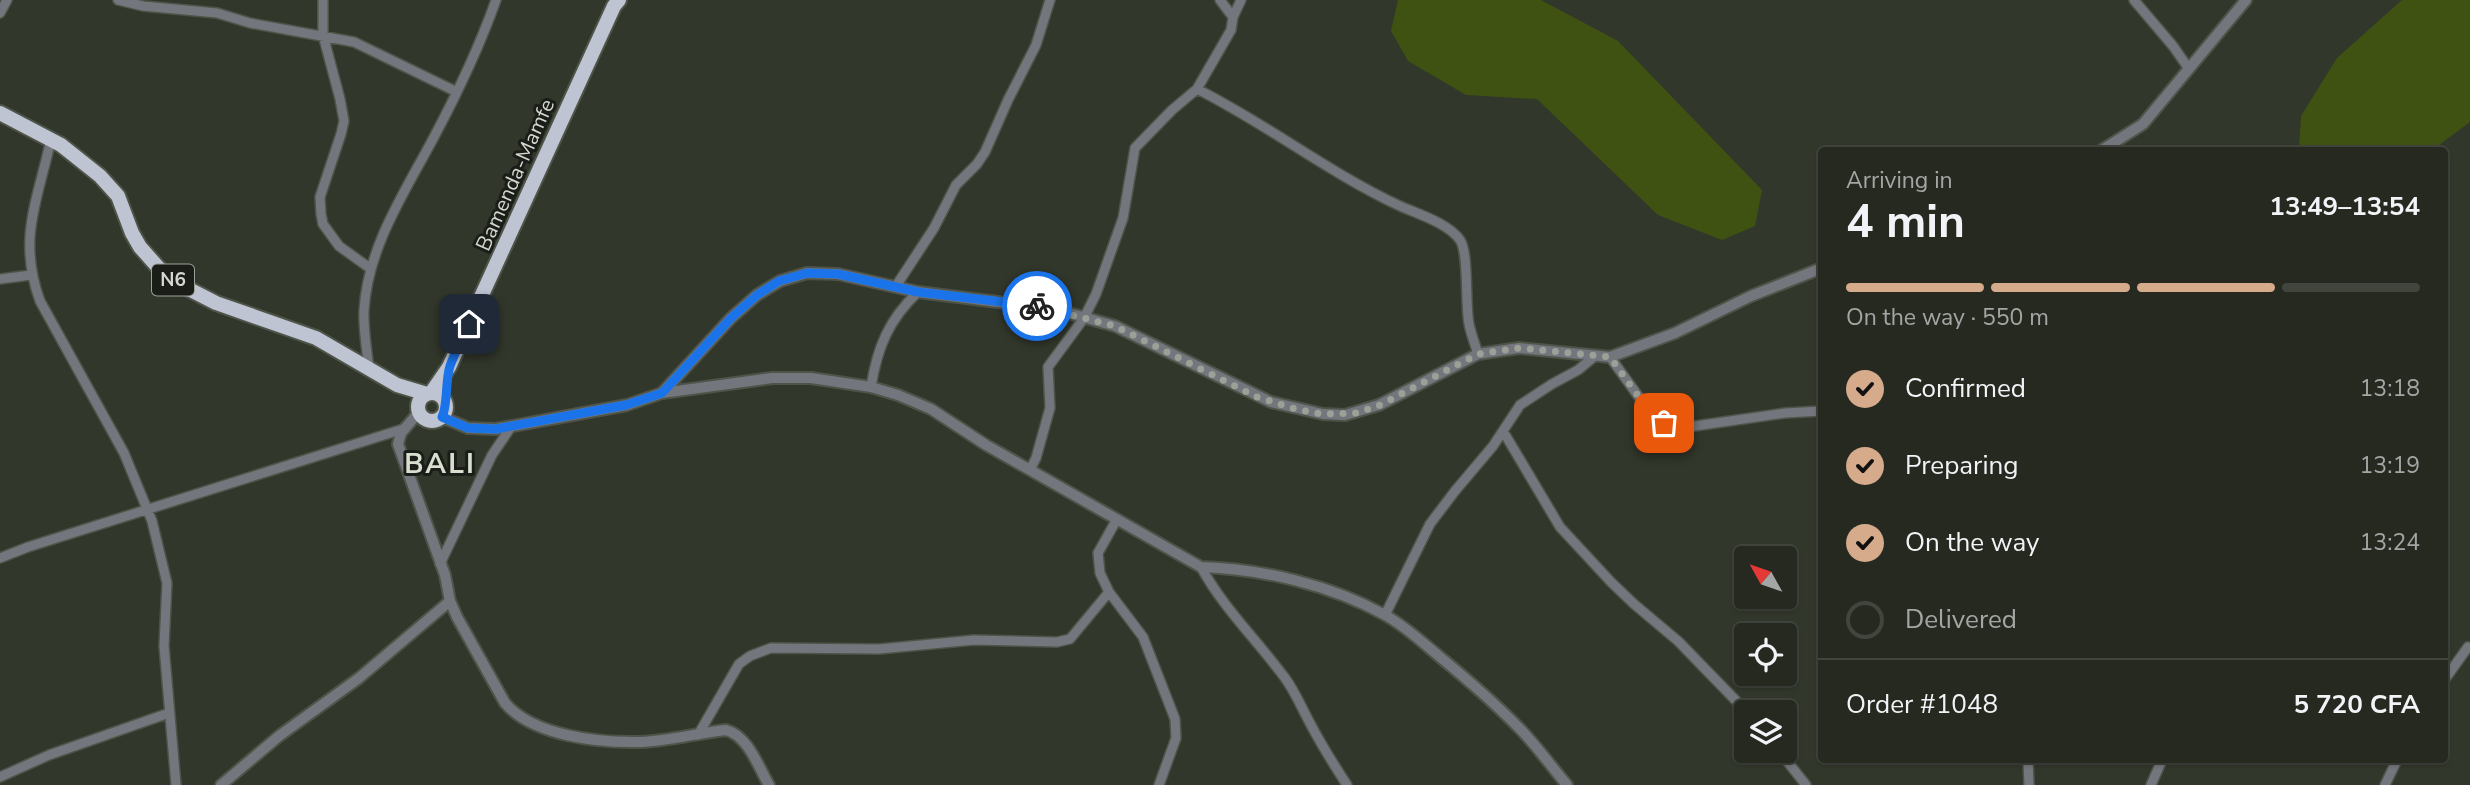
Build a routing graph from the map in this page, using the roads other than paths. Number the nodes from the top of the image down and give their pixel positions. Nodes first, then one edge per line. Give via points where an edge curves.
1 (7, 0) edge
2 (118, 0) edge
3 (323, 0) edge
4 (496, 0) edge
5 (619, 0) edge
6 (1050, 0) edge
7 (1220, 0) edge
8 (1241, 0) edge
9 (2134, 0) edge
10 (2246, 0) edge
11 (0, 13) edge
12 (1233, 17) junction
13 (323, 35) junction
14 (2189, 69) junction
15 (1197, 89) junction
16 (457, 92) junction
17 (0, 113) edge
18 (51, 139) junction
19 (2107, 147) edge
20 (371, 270) junction
21 (1818, 270) edge
22 (31, 275) junction
23 (0, 279) edge
24 (896, 286) junction
25 (918, 292) junction
26 (1084, 318) junction
27 (1478, 354) junction
28 (1595, 356) junction
29 (1610, 357) junction
30 (369, 369) junction
31 (397, 385) junction
32 (871, 387) junction
33 (662, 393) junction
34 (434, 396) junction
35 (419, 410) junction
36 (1818, 411) edge
37 (442, 417) junction
38 (511, 427) junction
39 (404, 429) junction
40 (1503, 431) junction
41 (1030, 470) junction
42 (148, 511) junction
43 (1117, 519) junction
44 (0, 558) edge
45 (440, 564) junction
46 (1201, 567) junction
47 (1109, 592) junction
48 (450, 601) junction
49 (1385, 615) junction
50 (2468, 647) dead end
51 (2448, 675) edge
52 (1735, 700) edge
53 (169, 713) junction
54 (698, 734) junction
55 (1789, 763) edge
56 (2028, 763) edge
57 (2161, 763) edge
58 (2396, 763) edge
59 (0, 777) edge
60 (176, 785) edge
61 (221, 785) edge
62 (769, 785) edge
63 (1159, 785) edge
64 (1346, 785) edge
65 (1567, 785) edge
66 (1806, 785) edge
67 (2029, 785) edge
68 (2151, 785) edge
69 (2385, 785) edge

1 - 11 street
2 - 13 street via 216,13
3 - 13 street
4 - 16 street
5 - 34 highway, Bamenda-Mamfe
6 - 24 street via 1036,45 985,152 956,186
7 - 12 street
8 - 12 street
9 - 14 street
10 - 14 street
12 - 15 street via 1231,30
13 - 16 street via 354,42
13 - 20 street via 344,121 320,197 323,224 339,246
14 - 19 street via 2143,124
15 - 26 street via 1135,148 1123,218
15 - 27 street via 1378,196 1456,235 1465,253 1469,326
16 - 20 street via 391,217
17 - 18 highway, N6
18 - 22 street via 28,236
18 - 30 highway, N6 via 118,195 140,247 164,274 216,303 316,338
20 - 30 street via 364,310
21 - 29 street
22 - 23 street
22 - 42 street
24 - 25 street
24 - 33 street via 838,274 807,273 779,281 731,318
25 - 26 street via 1024,304
25 - 32 street via 888,327
26 - 27 street via 1115,326 1257,397 1323,414 1357,413 1380,405
26 - 41 street via 1048,367 1050,408
27 - 28 street via 1519,348
28 - 29 street
28 - 40 street via 1520,405
29 - 36 street via 1649,411 1674,429
30 - 31 highway, N6
31 - 34 highway, N6
31 - 35 highway, N6
32 - 33 street via 811,378 772,378
32 - 41 street via 931,409
33 - 38 street via 626,405
34 - 35 highway, Bamenda-Mamfe via 419,402
34 - 37 highway, Bamenda-Mamfe via 446,406
35 - 37 highway via 427,420
35 - 39 street
37 - 38 street via 477,430
38 - 45 street via 492,455
39 - 42 street
39 - 45 street via 398,444
40 - 49 street via 1430,524
40 - 52 street via 1560,527
41 - 43 street
42 - 44 street
42 - 53 street via 167,583 164,646
43 - 46 street
43 - 47 street via 1098,553 1100,573
45 - 48 street
46 - 49 street via 1300,582
46 - 64 street via 1232,615 1286,678
47 - 54 street via 1070,639 1057,642 974,640 879,649 771,648 739,664
47 - 63 street via 1143,637 1175,719 1176,738
48 - 54 street via 505,703 533,724 608,740 642,742
48 - 61 street
49 - 65 street via 1495,705
50 - 51 street
53 - 59 street via 48,755
53 - 60 street
54 - 62 street via 734,732
55 - 66 street
56 - 67 street
57 - 68 street
58 - 69 street

